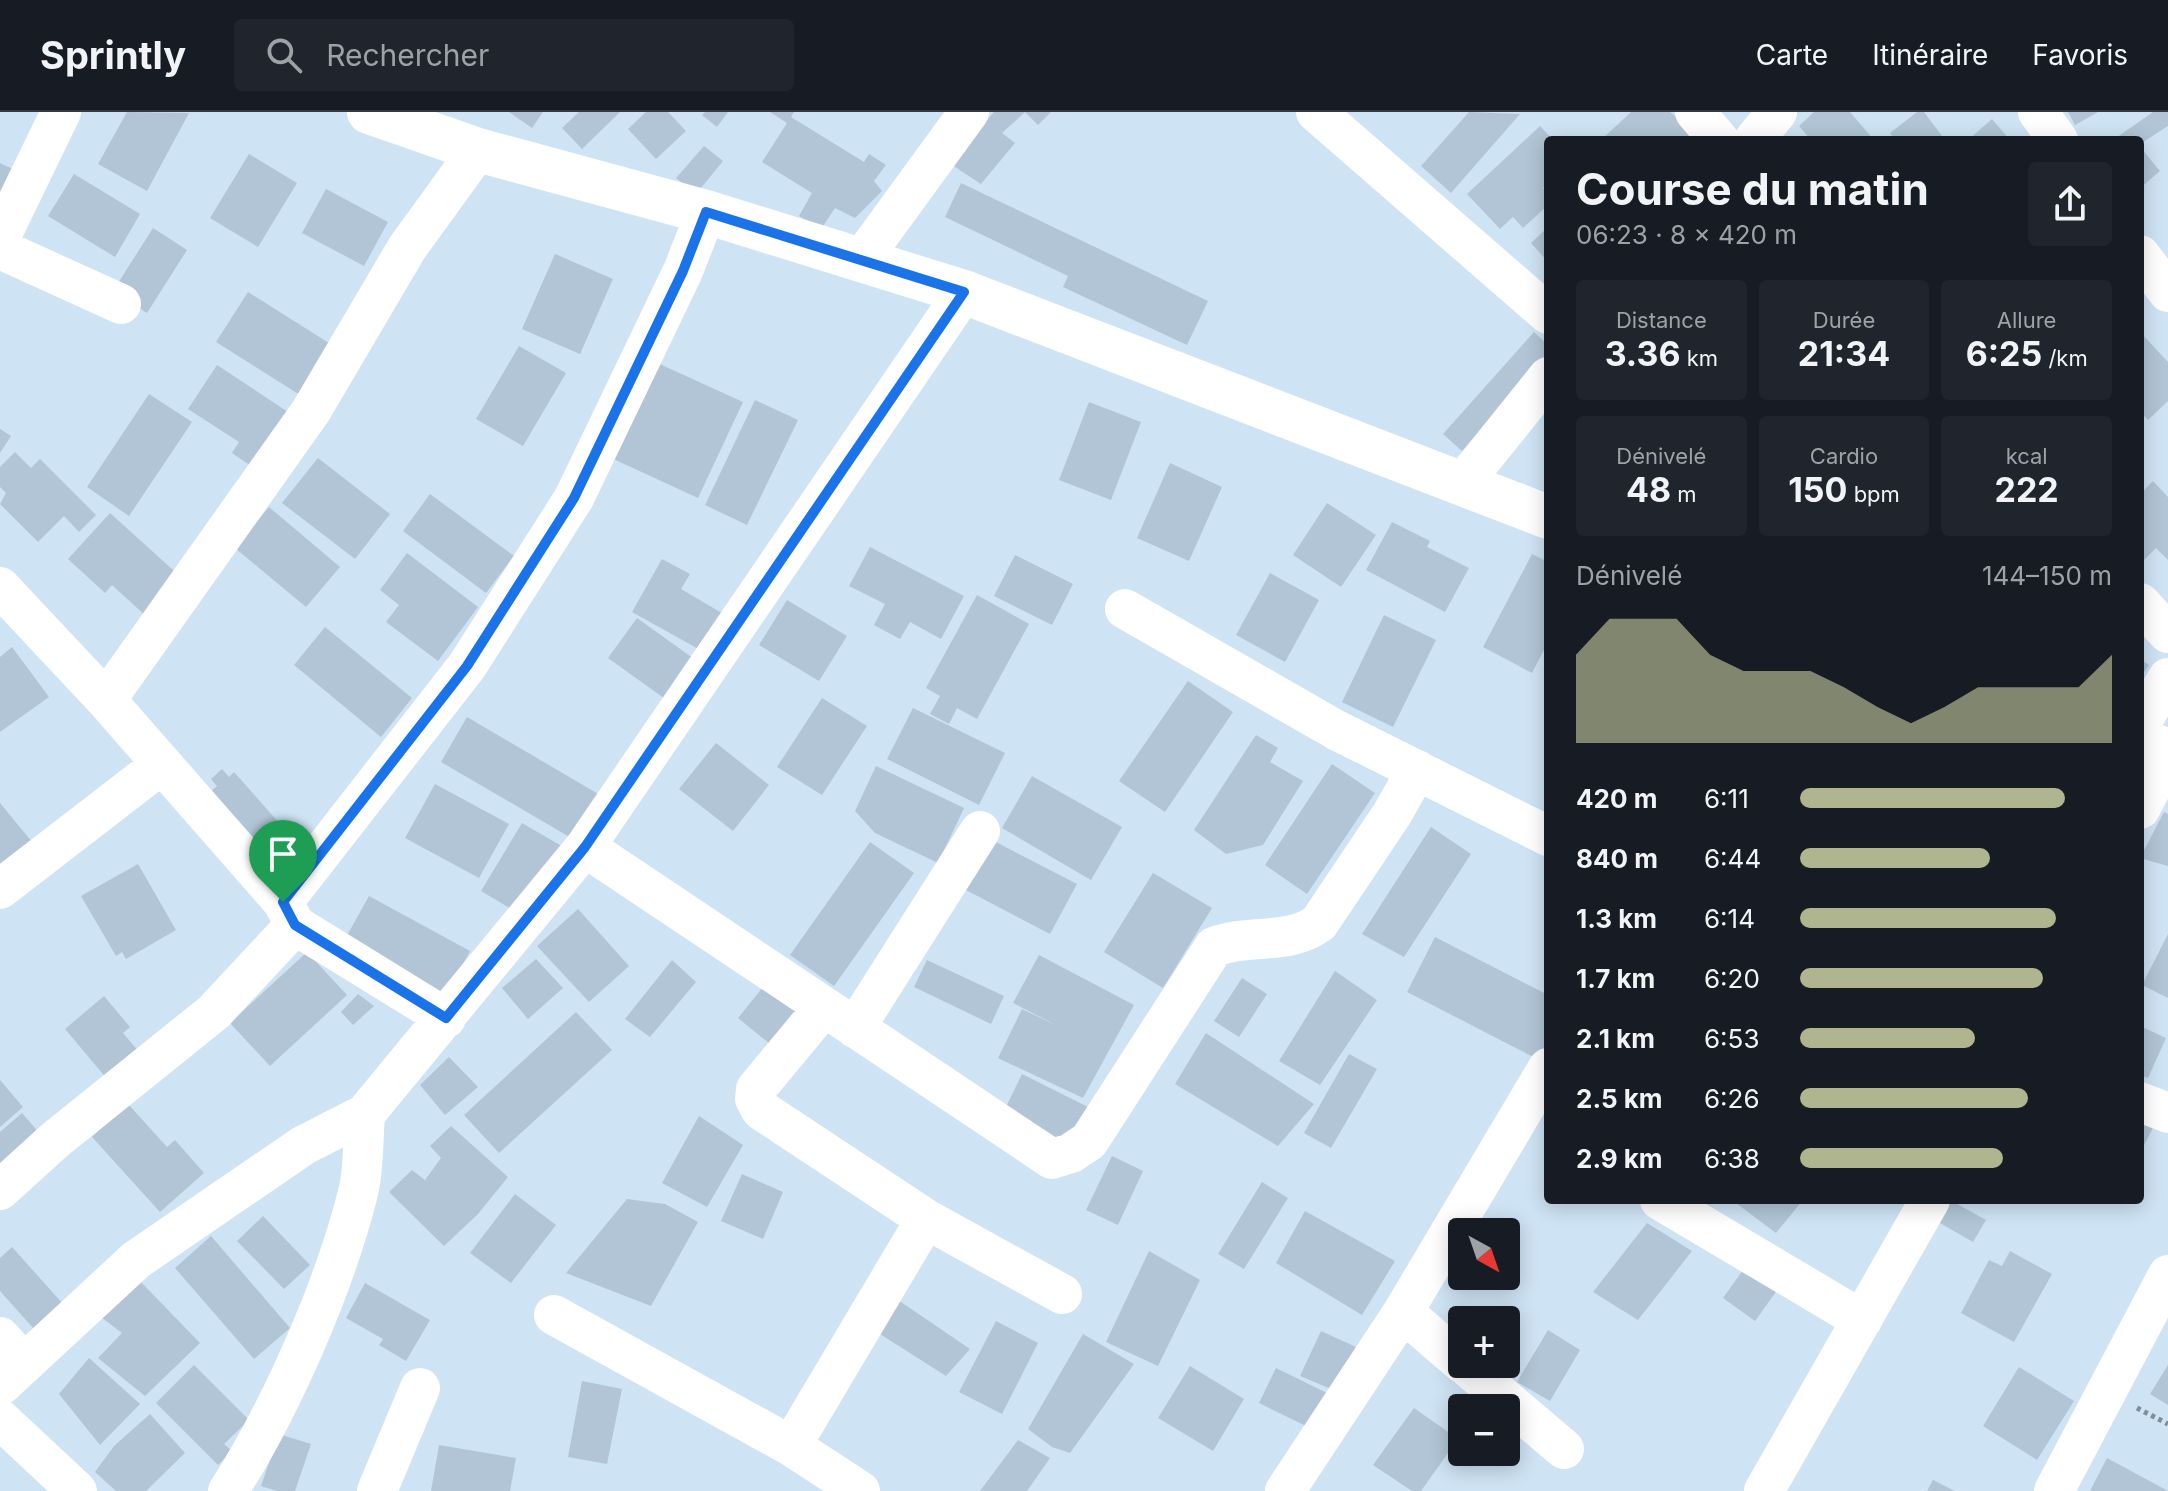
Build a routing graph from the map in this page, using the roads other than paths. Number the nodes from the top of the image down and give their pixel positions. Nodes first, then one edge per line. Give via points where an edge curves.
1 (61, 112) edge
2 (369, 112) edge
3 (969, 112) edge
4 (1316, 112) edge
5 (1695, 112) edge
6 (1777, 112) edge
7 (2038, 112) edge
8 (440, 123) edge
9 (1716, 136) edge
10 (1757, 136) edge
11 (2055, 136) edge
12 (478, 150) junction
13 (706, 212) junction
14 (0, 238) edge
15 (0, 249) edge
16 (861, 260) junction
17 (2144, 260) edge
18 (964, 292) junction
19 (2168, 292) edge
20 (121, 304) dead end
21 (1544, 311) edge
22 (1544, 382) edge
23 (1462, 484) junction
24 (1544, 515) edge
25 (0, 587) edge
26 (2144, 607) edge
27 (1125, 609) dead end
28 (2168, 633) edge
29 (2168, 678) edge
30 (106, 700) junction
31 (2144, 717) edge
32 (2144, 742) edge
33 (2168, 753) edge
34 (162, 764) junction
35 (1417, 770) junction
36 (2144, 801) edge
37 (980, 831) dead end
38 (1544, 834) edge
39 (585, 847) junction
40 (0, 889) edge
41 (289, 914) junction
42 (446, 1018) junction
43 (840, 1018) junction
44 (1544, 1083) edge
45 (2144, 1104) edge
46 (1536, 1113) edge
47 (2168, 1113) edge
48 (365, 1114) junction
49 (0, 1190) edge
50 (1667, 1204) edge
51 (1928, 1204) edge
52 (926, 1219) junction
53 (2168, 1275) edge
54 (1062, 1294) dead end
55 (1403, 1312) junction
56 (554, 1315) dead end
57 (1862, 1320) junction
58 (1448, 1350) edge
59 (8, 1362) edge
60 (1481, 1378) edge
61 (420, 1388) dead end
62 (0, 1419) edge
63 (791, 1446) junction
64 (1564, 1449) dead end
65 (77, 1491) edge
66 (228, 1491) edge
67 (377, 1491) edge
68 (860, 1491) edge
69 (1285, 1491) edge
70 (1764, 1491) edge
71 (2054, 1491) edge

1 - 14 street
2 - 8 street
3 - 16 street
4 - 21 street
5 - 9 street
6 - 10 street
7 - 11 street
8 - 12 street
12 - 13 street
12 - 30 street via 407,248 311,411
13 - 16 street
13 - 41 street via 574,498 467,666
15 - 20 street
16 - 18 street
17 - 19 street
18 - 23 street
18 - 39 street
22 - 23 street
23 - 24 street
25 - 30 street
26 - 28 street
27 - 35 street via 1336,730
29 - 31 street
30 - 34 street
32 - 33 street
33 - 36 street
34 - 40 street
34 - 41 street
35 - 38 street
35 - 43 street via 1319,923 1302,935 1255,937 1214,947 1089,1141 1071,1153 1052,1159
37 - 43 street
39 - 42 street
39 - 43 street
41 - 42 street
41 - 49 street via 214,1012
42 - 48 street
43 - 52 street via 756,1089 755,1099 766,1115
44 - 46 street
45 - 47 street
46 - 55 street
48 - 59 street via 304,1145 136,1260
48 - 66 street via 359,1191 313,1324 251,1455
50 - 57 street
51 - 57 street
52 - 54 street
52 - 63 street
53 - 71 street
55 - 58 street
55 - 69 street
56 - 63 street
57 - 70 street
60 - 64 street
61 - 67 street
62 - 65 street
63 - 68 street

